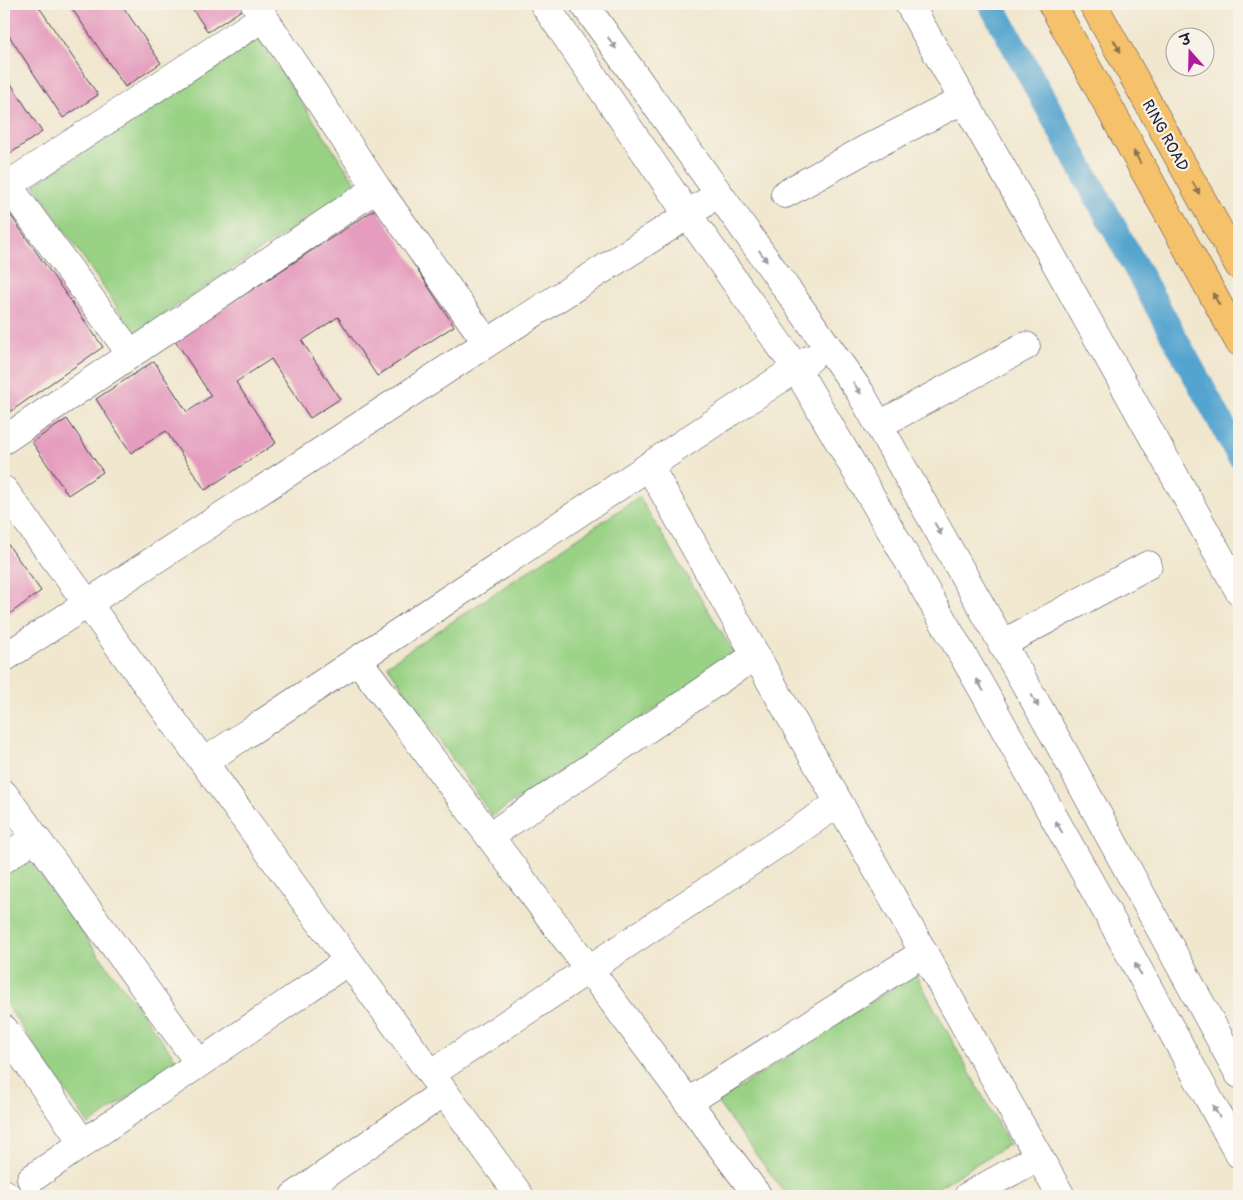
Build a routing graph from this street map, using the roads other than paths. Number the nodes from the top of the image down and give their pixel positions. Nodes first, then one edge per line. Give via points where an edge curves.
1 (544, 4) edge
2 (584, 4) edge
3 (909, 4) edge
4 (1052, 4) edge
5 (1093, 4) edge
6 (260, 11) edge
7 (963, 100) junction
8 (6, 183) edge
9 (377, 188) junction
10 (718, 193) junction
11 (785, 194) dead end
12 (688, 215) junction
13 (1239, 266) edge
14 (1239, 342) edge
15 (488, 343) junction
16 (1026, 346) dead end
17 (829, 348) junction
18 (131, 354) junction
19 (796, 368) junction
20 (879, 425) junction
21 (4, 440) edge
22 (649, 466) junction
23 (4, 490) edge
24 (1148, 565) dead end
25 (1239, 591) edge
26 (88, 604) junction
27 (1002, 644) junction
28 (756, 655) junction
29 (4, 658) edge
30 (358, 660) junction
31 (204, 762) junction
32 (4, 794) edge
33 (839, 803) junction
34 (490, 836) junction
35 (35, 837) junction
36 (4, 859) edge
37 (923, 953) junction
38 (348, 960) junction
39 (589, 969) junction
40 (4, 1029) edge
41 (199, 1063) junction
42 (1239, 1074) edge
43 (437, 1083) junction
44 (688, 1102) junction
45 (83, 1143) junction
46 (1239, 1154) edge
47 (1038, 1156) junction
48 (31, 1179) dead end
49 (321, 1189) edge
50 (4, 1193) edge
51 (8, 1196) edge
52 (294, 1196) edge
53 (520, 1196) edge
54 (758, 1196) edge
55 (968, 1196) edge
56 (1061, 1196) edge

1 - 12 street
2 -> 10 street
3 - 7 street
14 -> 4 main road
5 -> 13 main road, RING ROAD
6 - 8 street
6 - 9 street
7 - 11 street
7 - 25 street
8 - 18 street
9 - 15 street
9 - 18 street
10 - 12 street
10 -> 17 street
12 - 15 street
12 - 19 street
15 - 26 street
16 - 20 street
17 - 19 street
17 -> 20 street
18 - 21 street
19 - 22 street
46 -> 19 street via 989,701
20 -> 27 street
22 - 28 street
22 - 30 street
23 - 26 street
24 - 27 street
26 - 29 street
26 - 31 street
27 -> 42 street
28 - 33 street
28 - 34 street
30 - 31 street
30 - 34 street
31 - 38 street
32 - 35 street
33 - 37 street
33 - 39 street
34 - 39 street
35 - 36 street
35 - 41 street
37 - 44 street
37 - 47 street
38 - 41 street
38 - 43 street
39 - 43 street
39 - 44 street
40 - 45 street
41 - 45 street
43 - 49 street
43 - 53 street
44 - 54 street
45 - 48 street
47 - 55 street
47 - 56 street
49 - 52 street
50 - 51 street

